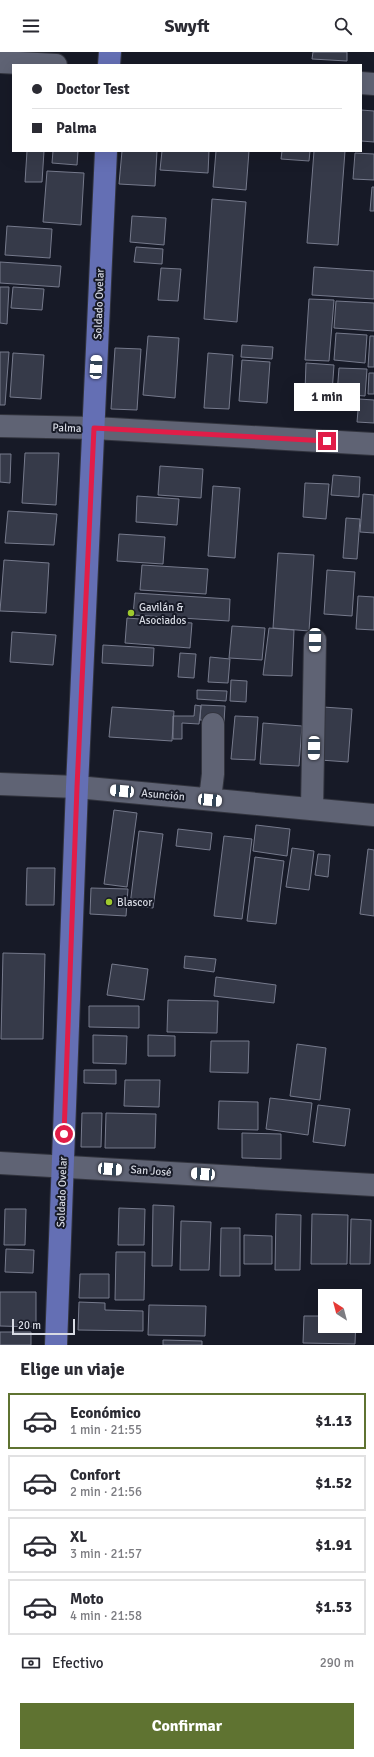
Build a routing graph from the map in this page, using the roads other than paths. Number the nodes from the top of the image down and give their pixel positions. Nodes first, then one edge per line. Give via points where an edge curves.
1 (110, 52) edge
2 (0, 62) edge
3 (37, 64) edge
4 (109, 64) edge
5 (362, 83) edge
6 (374, 84) edge
7 (106, 152) edge
8 (0, 426) edge
9 (94, 428) junction
10 (374, 444) edge
11 (315, 640) dead end
12 (213, 724) dead end
13 (0, 784) edge
14 (77, 787) junction
15 (210, 800) junction
16 (312, 809) junction
17 (374, 815) edge
18 (0, 1162) edge
19 (63, 1166) junction
20 (374, 1184) edge
21 (56, 1345) edge

1 - 4 main road
2 - 3 street
5 - 6 street
7 - 9 main road, Soldado Ovelar
8 - 9 street, Palma
9 - 10 street, Palma
9 - 14 main road, Soldado Ovelar
11 - 16 street
12 - 15 street via 214,774
13 - 14 street, Asunción
14 - 15 street, Asunción
14 - 19 main road, Soldado Ovelar
15 - 16 street, Asunción
16 - 17 street, Asunción
18 - 19 street, San José
19 - 20 street, San José
19 - 21 main road, Soldado Ovelar

